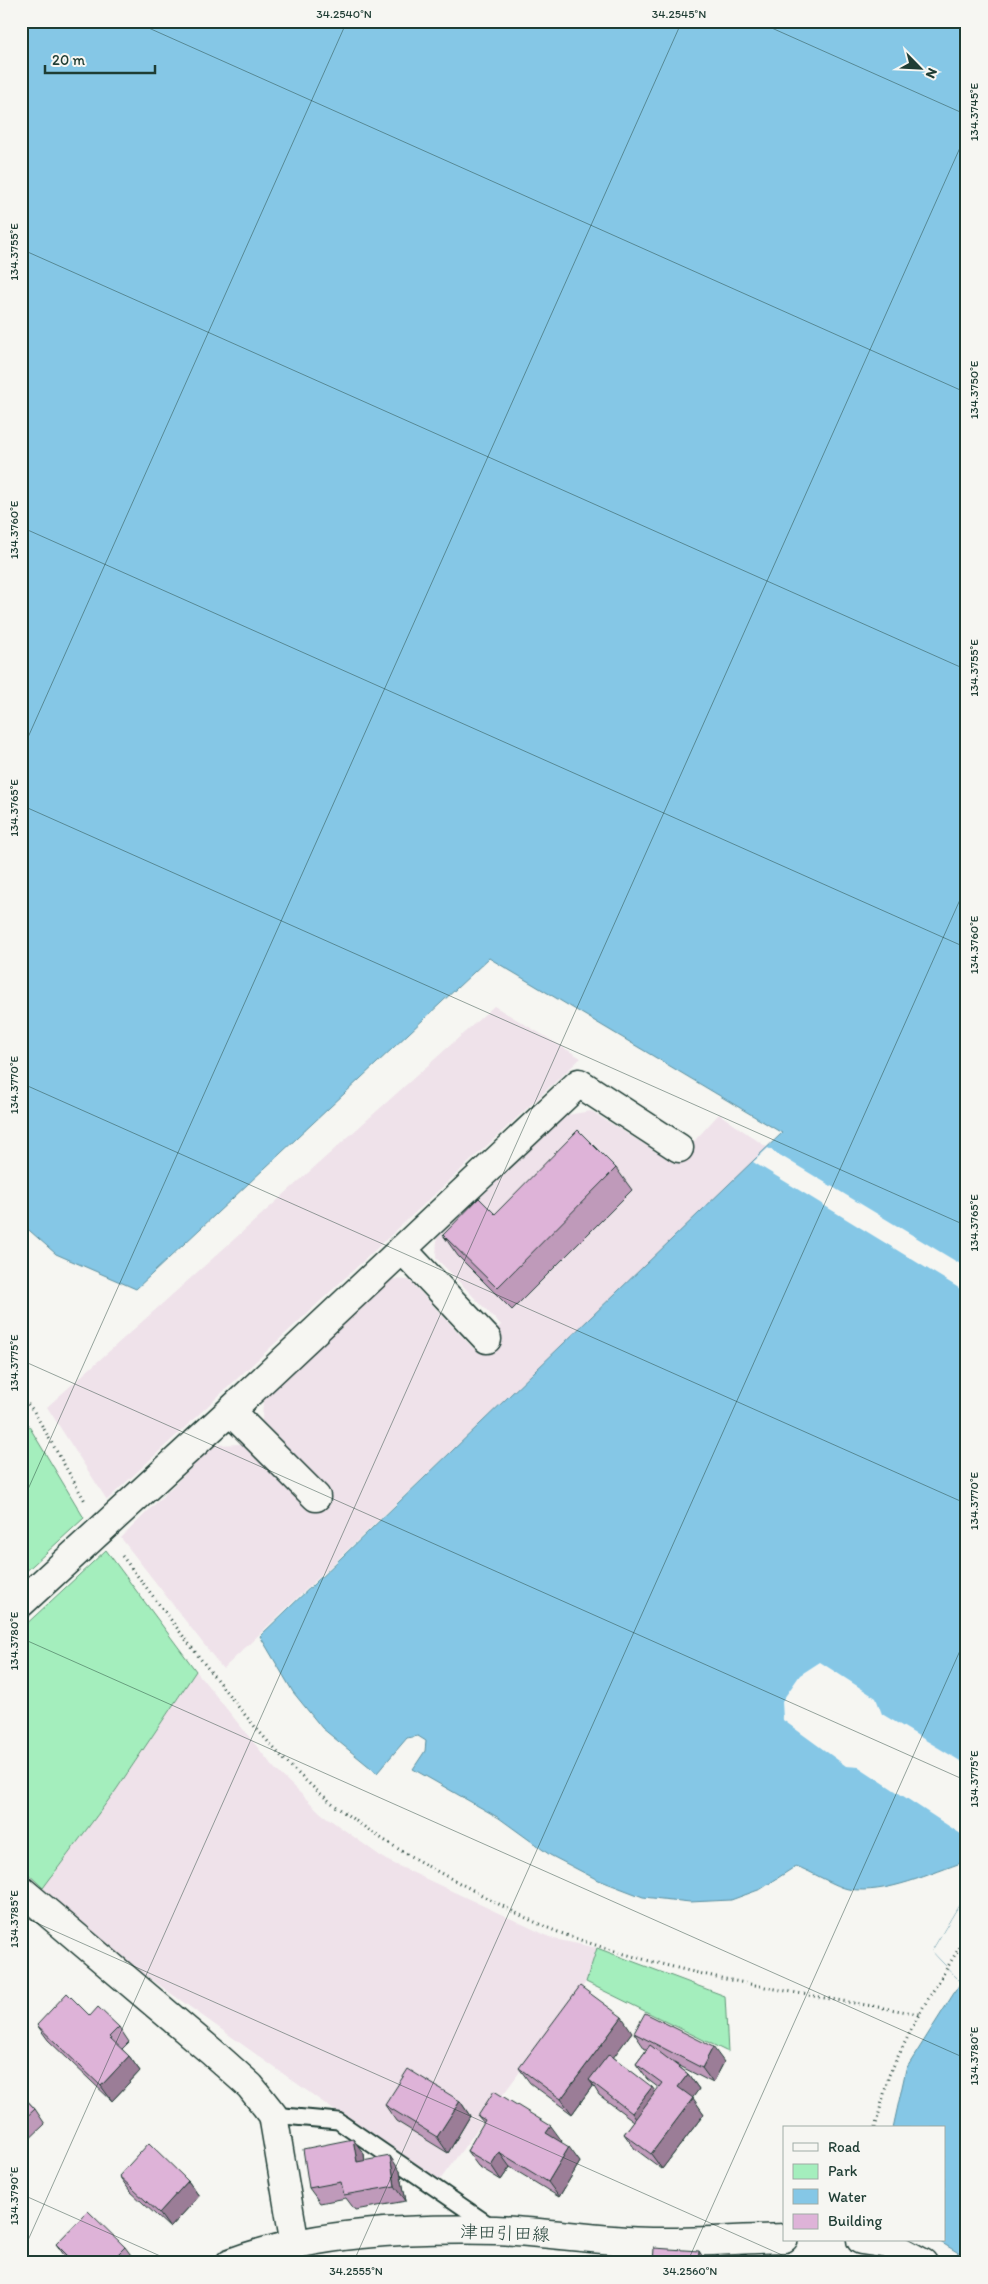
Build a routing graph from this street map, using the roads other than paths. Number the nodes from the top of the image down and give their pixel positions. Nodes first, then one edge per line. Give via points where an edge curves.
1 (679, 1148) dead end
2 (402, 1249) junction
3 (486, 1339) dead end
4 (230, 1411) junction
5 (316, 1497) dead end
6 (21, 1603) edge
7 (21, 1890) edge
8 (273, 2115) junction
9 (497, 2230) junction
10 (783, 2238) edge
11 (874, 2242) edge
12 (294, 2245) junction
13 (230, 2263) edge
14 (923, 2263) edge

1 - 2 street via 579,1083
2 - 3 street
2 - 4 street
4 - 5 street
4 - 6 street
7 - 8 street via 212,2052 250,2086
8 - 9 lane via 338,2121
8 - 12 street
9 - 10 street, 津田引田線 via 652,2242
9 - 12 street, 津田引田線 via 386,2231
11 - 14 street via 888,2244
12 - 13 street, 津田引田線

